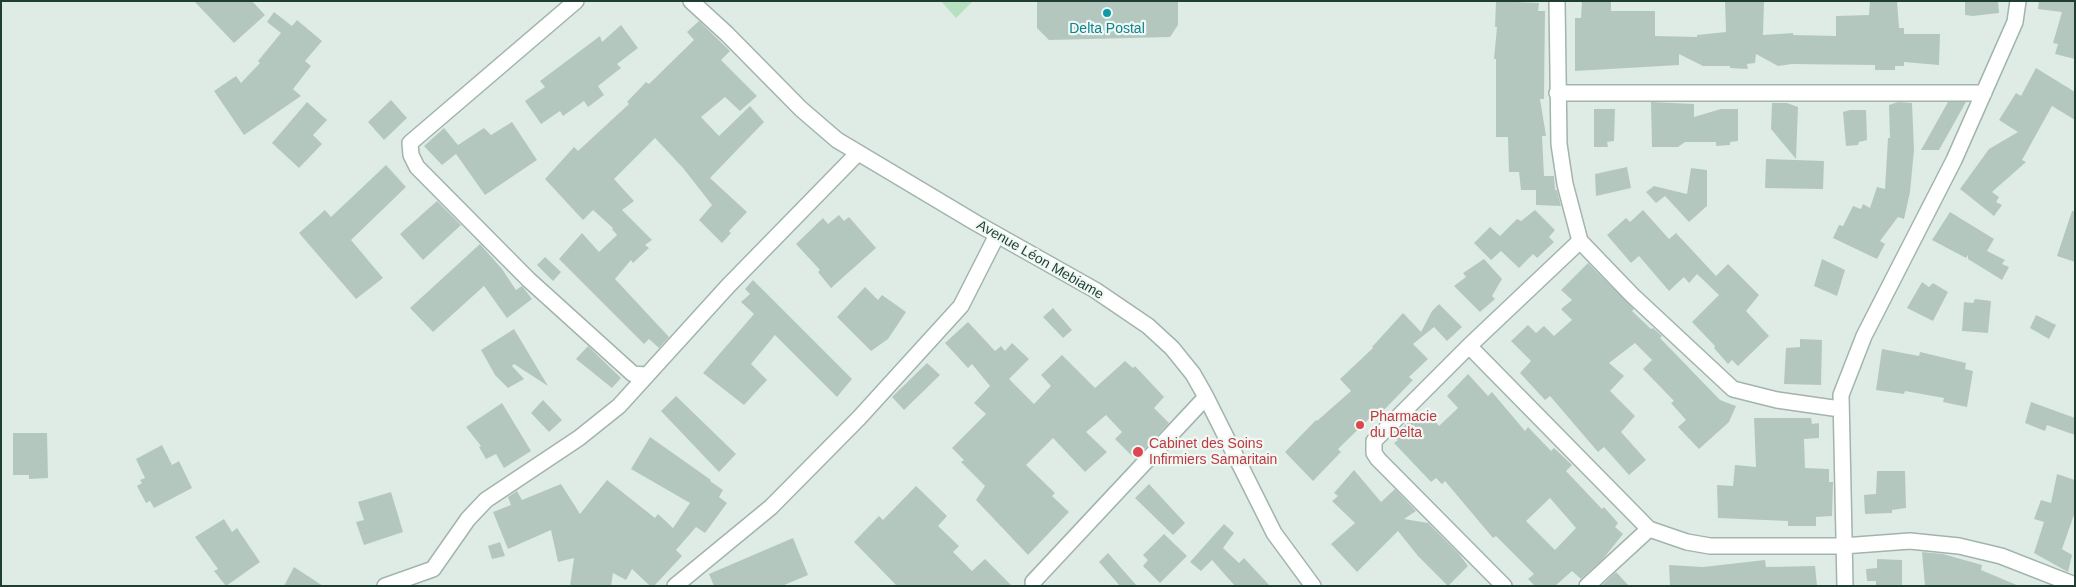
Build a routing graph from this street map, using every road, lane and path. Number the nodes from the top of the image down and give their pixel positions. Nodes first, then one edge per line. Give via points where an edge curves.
1 (576, 1) edge
2 (691, 1) edge
3 (1557, 1) edge
4 (2018, 1) edge
5 (1557, 92) junction
6 (1984, 93) junction
7 (858, 153) junction
8 (998, 234) junction
9 (1580, 241) junction
10 (1469, 346) junction
11 (645, 375) junction
12 (1206, 398) junction
13 (1840, 409) junction
14 (1649, 528) junction
15 (1844, 546) junction
16 (1033, 582) dead end
17 (2075, 585) edge
18 (385, 586) edge
19 (675, 586) edge
20 (1313, 586) edge
21 (1504, 586) edge
22 (1587, 586) edge
23 (1844, 586) edge

1 - 11 street via 410,143 410,155 417,167 530,280 633,374
2 - 7 street, Avenue Léon Mebiame via 801,109 837,140
3 - 5 street
4 - 6 street via 2015,22
5 - 6 street
5 - 9 street via 1559,144 1565,184
6 - 13 street via 1954,160 1864,336 1845,382
7 - 8 street, Avenue Léon Mebiame
7 - 11 street
8 - 12 street, Avenue Léon Mebiame via 1096,290 1148,326 1193,374
8 - 19 street via 962,306 771,507
9 - 10 street
9 - 13 street via 1632,295 1733,389 1777,400
10 - 14 street
10 - 21 street via 1383,430 1374,441 1374,453
11 - 18 street via 619,406 579,438 486,500 468,519 433,569
12 - 16 street
12 - 20 street, Avenue Léon Mebiame via 1274,533
13 - 15 street
14 - 15 street via 1687,542 1710,546
14 - 22 street
15 - 17 street via 1910,541 1959,546 2001,556
15 - 23 street

